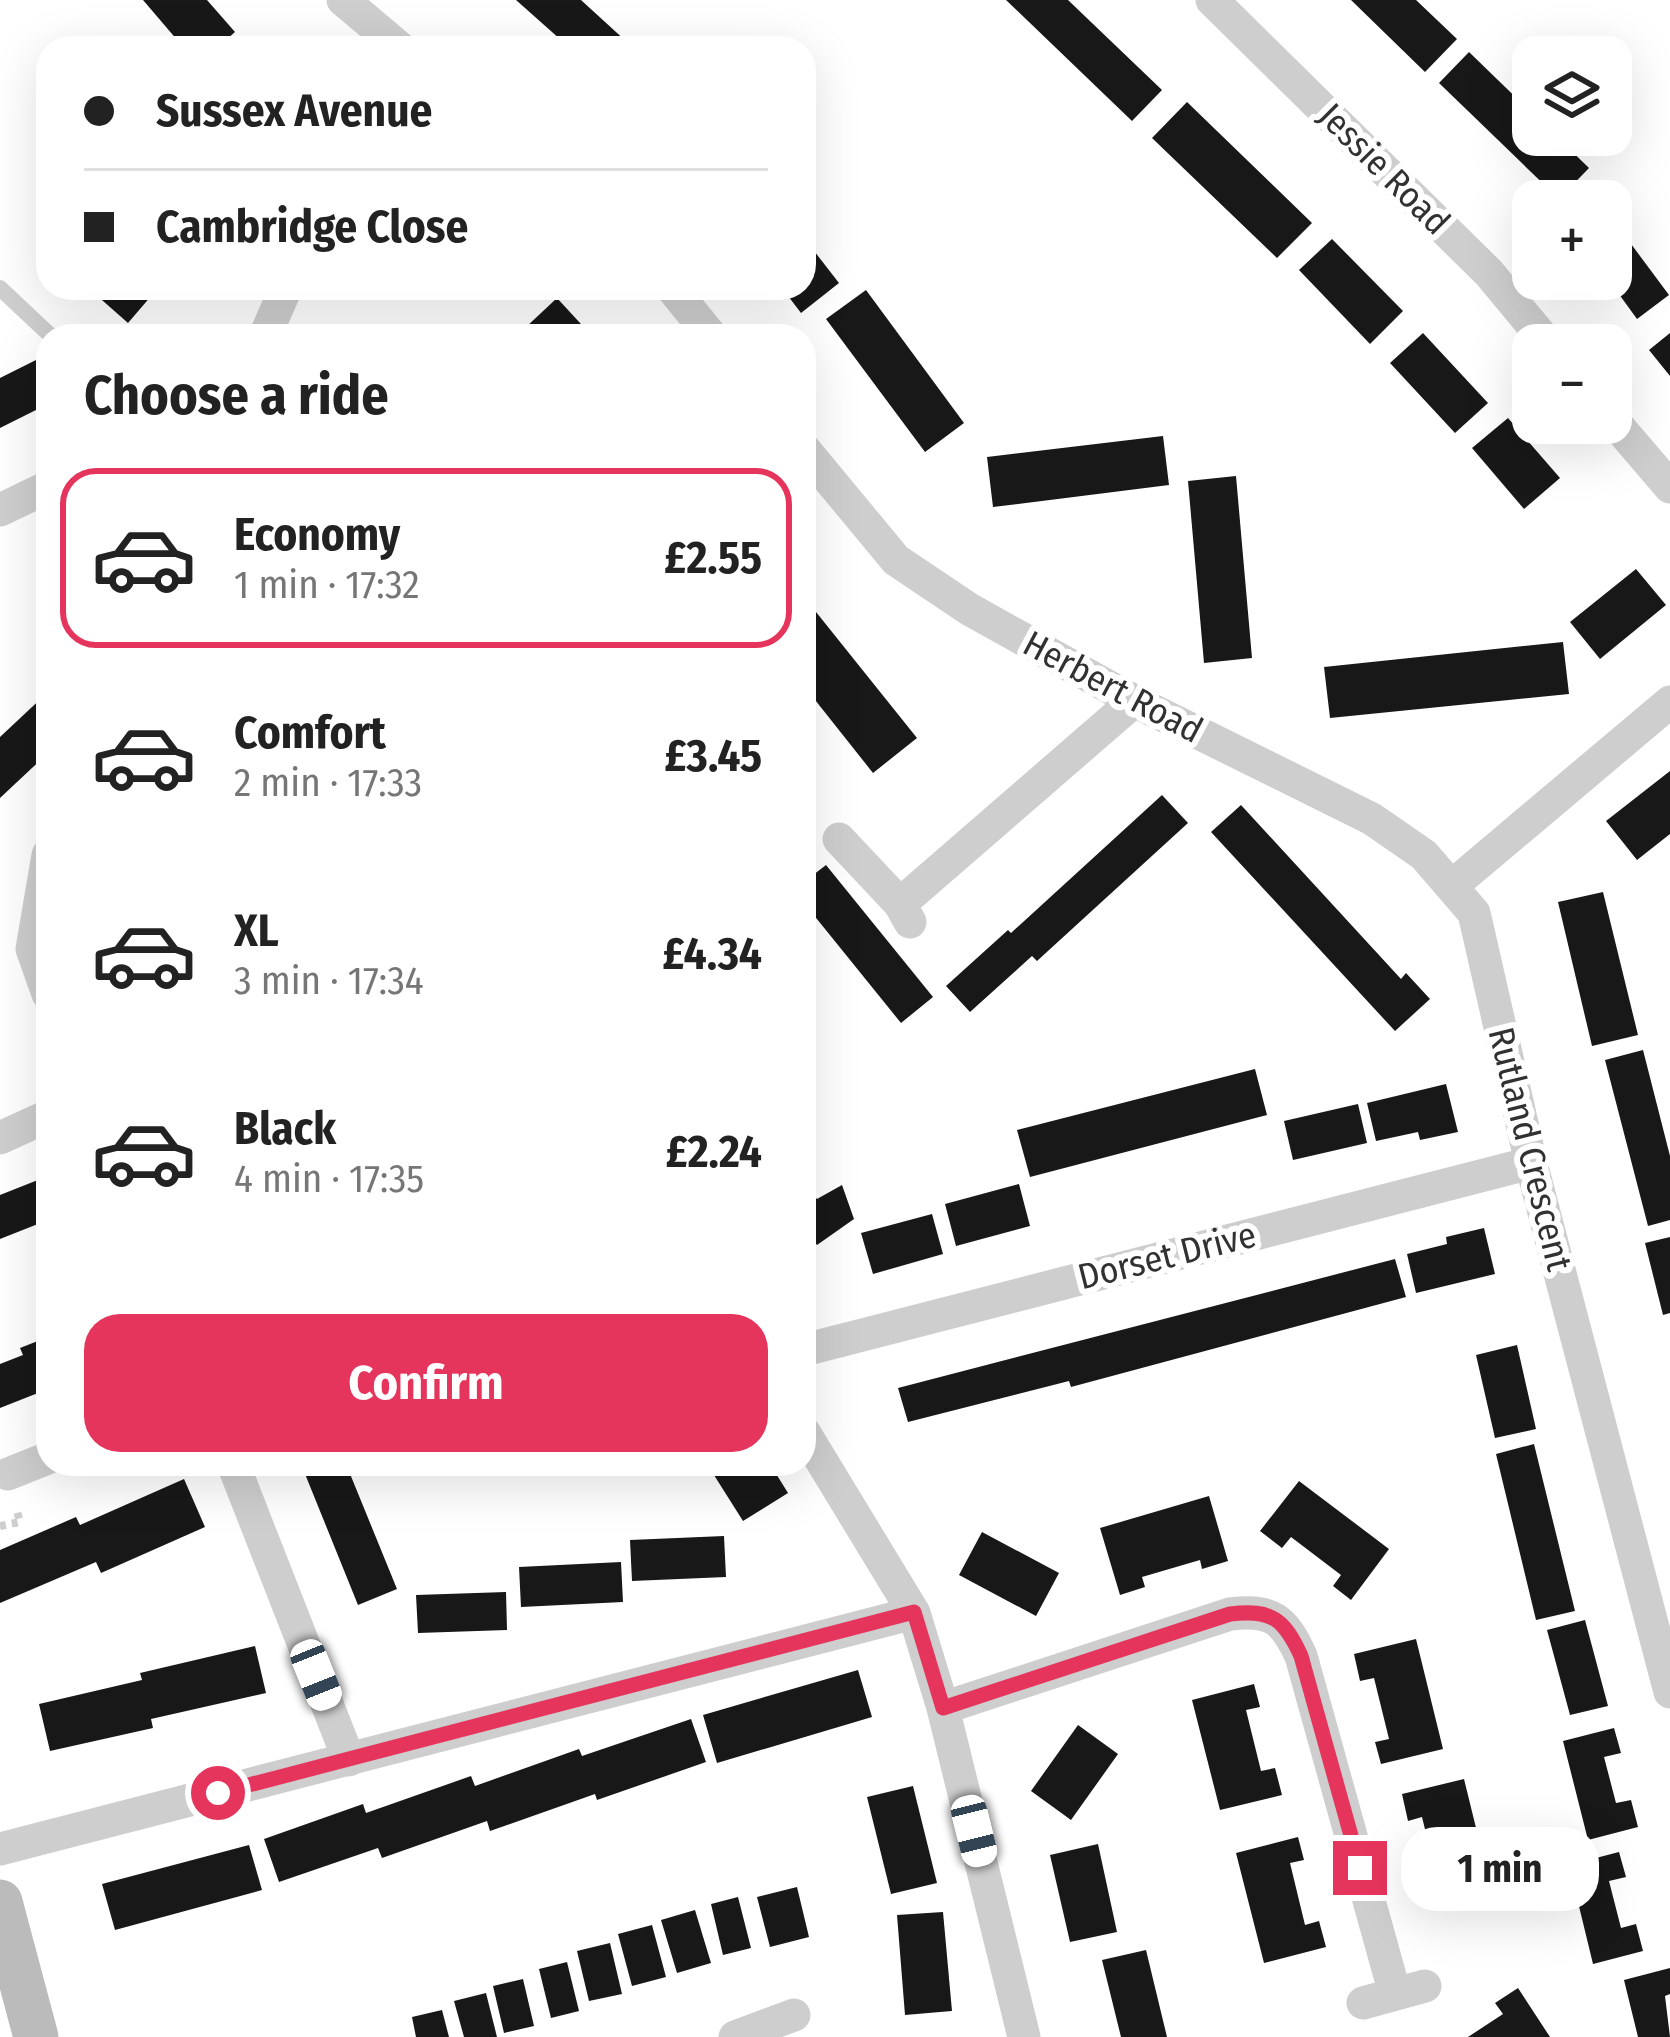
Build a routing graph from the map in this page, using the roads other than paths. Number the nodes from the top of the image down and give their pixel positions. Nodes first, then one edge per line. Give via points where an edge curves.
1 (343, 0) edge
2 (1212, 0) edge
3 (386, 36) edge
4 (0, 288) edge
5 (681, 300) edge
6 (38, 324) edge
7 (701, 324) edge
8 (1532, 324) edge
9 (1632, 443) edge
10 (816, 463) edge
11 (1670, 488) edge
12 (36, 493) edge
13 (0, 510) edge
14 (1134, 701) junction
15 (1670, 702) edge
16 (839, 839) dead end
17 (1453, 885) junction
18 (36, 926) edge
19 (36, 960) edge
20 (36, 1122) edge
21 (0, 1138) edge
22 (1531, 1163) junction
23 (816, 1347) edge
24 (816, 1452) edge
25 (36, 1463) edge
26 (8, 1474) dead end
27 (238, 1476) edge
28 (914, 1612) junction
29 (1670, 1692) edge
30 (943, 1708) junction
31 (349, 1760) junction
32 (0, 1849) edge
33 (3, 1926) edge
34 (1394, 1995) dead end
35 (794, 2015) dead end
36 (742, 2036) edge
37 (36, 2037) edge
38 (1024, 2037) edge

1 - 3 street
2 - 8 street, Jessie Road
4 - 6 lane
5 - 7 street
9 - 11 street
10 - 14 street, Herbert Road via 896,560
12 - 13 street
14 - 16 street via 906,913
14 - 17 street, Herbert Road via 1372,819
15 - 17 street
17 - 22 street, Rutland Crescent via 1474,914
18 - 19 street
20 - 21 street
22 - 23 street, Dorset Drive
22 - 29 street, Rutland Crescent
24 - 28 street
25 - 26 street
27 - 31 street
28 - 30 street
28 - 31 street
30 - 34 street via 1230,1614 1259,1610 1288,1628
30 - 38 street
31 - 32 street
33 - 37 main road
35 - 36 street

